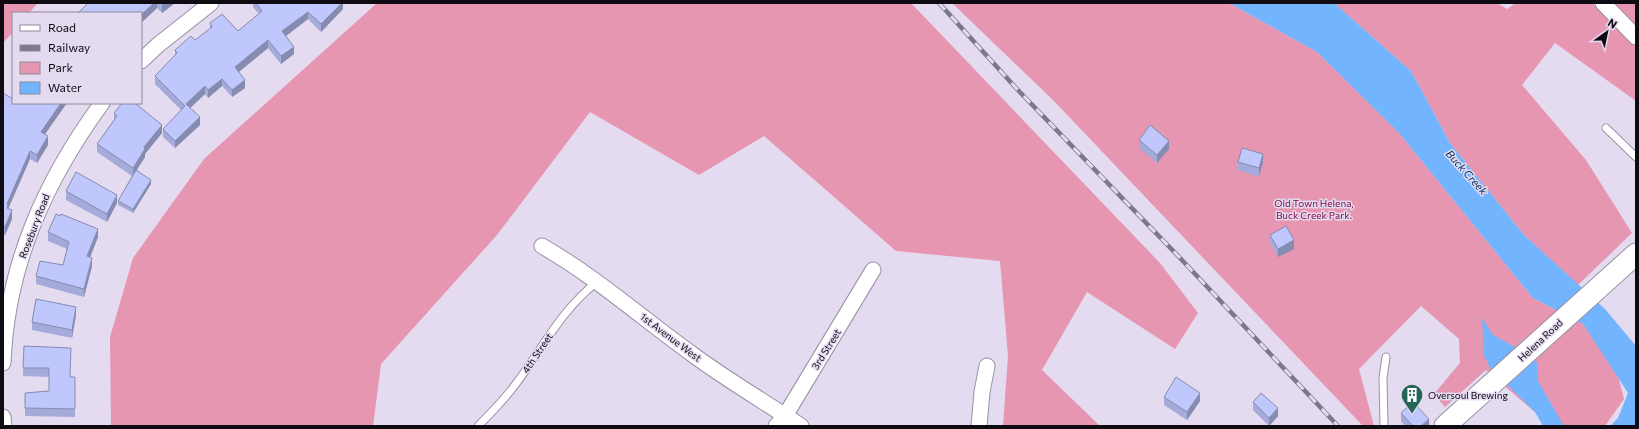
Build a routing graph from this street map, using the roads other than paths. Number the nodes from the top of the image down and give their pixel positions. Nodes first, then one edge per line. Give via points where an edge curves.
1 (212, 3) edge
2 (1603, 3) edge
3 (1636, 37) edge
4 (142, 60) edge
5 (101, 104) edge
6 (1606, 128) dead end
7 (1636, 157) edge
8 (542, 246) dead end
9 (1629, 261) edge
10 (873, 270) dead end
11 (598, 281) junction
12 (1386, 357) dead end
13 (3, 363) edge
14 (987, 366) dead end
15 (3, 417) edge
16 (780, 421) edge
17 (4, 426) edge
18 (478, 426) edge
19 (801, 426) edge
20 (979, 426) edge
21 (1384, 426) edge
22 (1445, 426) edge

1 - 4 street
2 - 3 street
5 - 13 street, Rosebury Road via 62,163 45,194 27,239 10,306
6 - 7 lane
8 - 11 street, 1st Avenue West
9 - 22 main road, Helena Road
10 - 16 street, 3rd Street
11 - 16 street, 1st Avenue West
11 - 18 lane, 4th Street via 557,322 515,385
12 - 21 lane via 1383,378
14 - 20 street
15 - 17 street
16 - 19 street, 1st Avenue West

